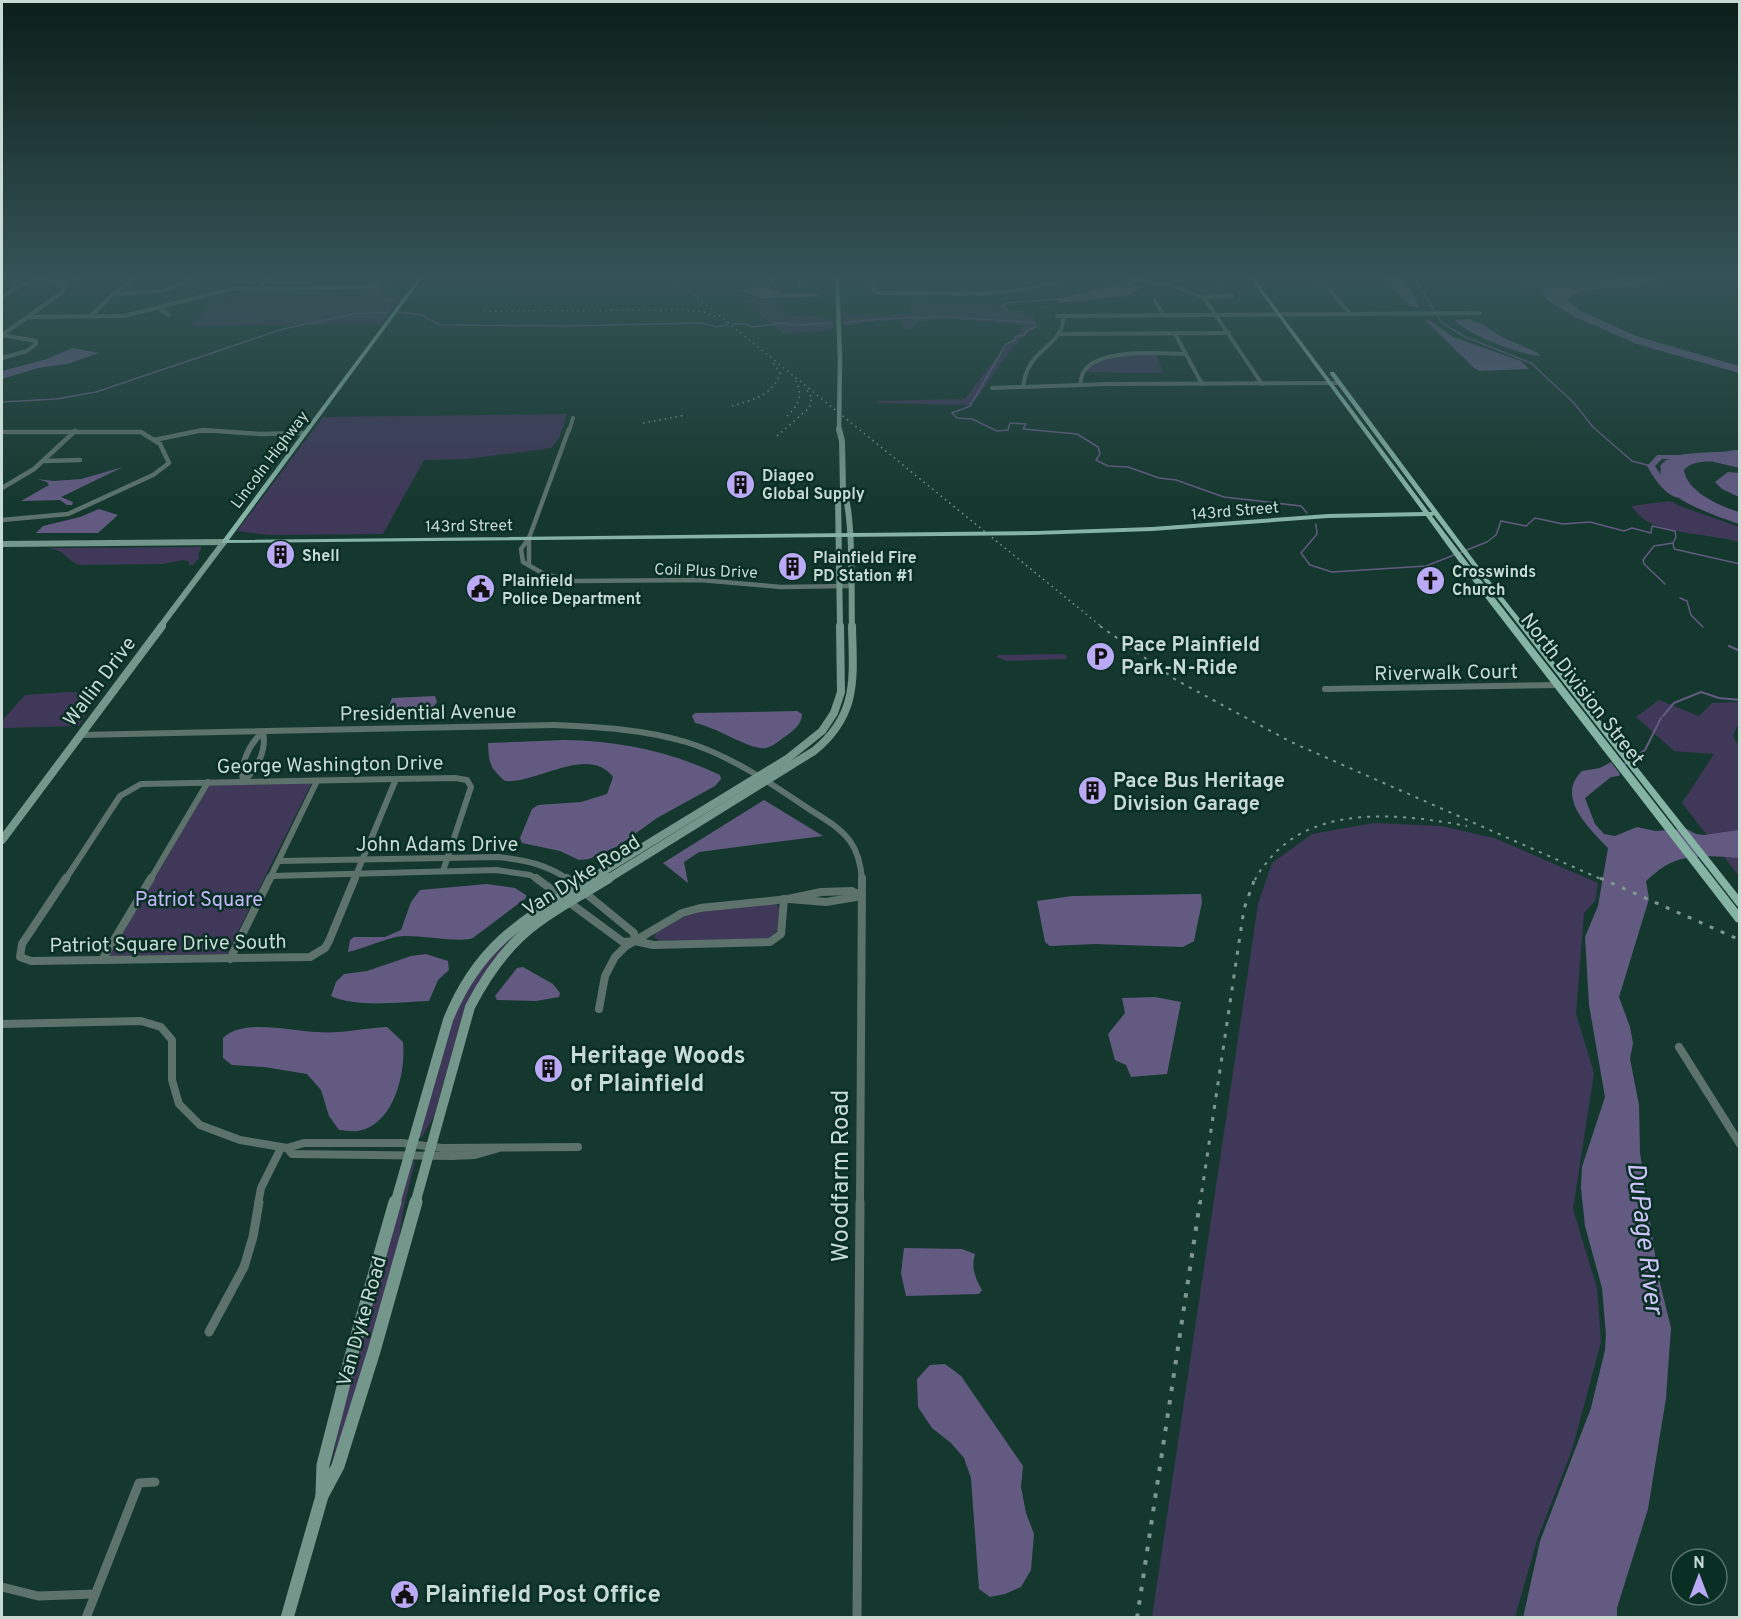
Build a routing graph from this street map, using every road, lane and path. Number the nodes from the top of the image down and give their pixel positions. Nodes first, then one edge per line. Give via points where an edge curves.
1 (21, 353) edge
2 (365, 353) edge
3 (839, 353) edge
4 (1039, 353) edge
5 (1242, 353) edge
6 (1310, 353) edge
7 (1315, 353) edge
8 (1185, 354) joint
9 (2, 358) edge
10 (1335, 383) junction
11 (1202, 384) junction
12 (1262, 384) junction
13 (1080, 385) junction
14 (1023, 387) junction
15 (992, 388) dead end
16 (573, 418) dead end
17 (75, 431) junction
18 (2, 432) edge
19 (305, 432) junction
20 (154, 440) junction
21 (80, 460) dead end
22 (43, 461) junction
23 (2, 488) edge
24 (843, 490) junction
25 (1426, 514) junction
26 (1436, 514) junction
27 (2, 520) edge
28 (838, 534) junction
29 (849, 534) junction
30 (529, 538) junction
31 (224, 542) junction
32 (2, 544) edge
33 (1456, 547) junction
34 (1463, 556) junction
35 (839, 586) junction
36 (850, 586) junction
37 (1484, 590) junction
38 (1494, 590) junction
39 (1556, 685) junction
40 (1568, 685) junction
41 (1325, 689) dead end
42 (263, 732) junction
43 (80, 735) junction
44 (1609, 745) junction
45 (756, 776) junction
46 (396, 779) junction
47 (318, 781) junction
48 (208, 782) junction
49 (243, 782) junction
50 (765, 782) junction
51 (1665, 817) junction
52 (2, 840) edge
53 (447, 858) junction
54 (362, 860) junction
55 (279, 861) junction
56 (443, 871) junction
57 (357, 873) junction
58 (272, 876) junction
59 (577, 887) junction
60 (586, 894) junction
61 (862, 896) junction
62 (567, 899) junction
63 (786, 899) junction
64 (1740, 904) edge
65 (1740, 920) edge
66 (634, 941) junction
67 (20, 957) joint
68 (230, 959) junction
69 (102, 960) junction
70 (599, 1009) dead end
71 (2, 1024) edge
72 (1679, 1047) dead end
73 (1740, 1144) edge
74 (578, 1147) dead end
75 (284, 1148) junction
76 (410, 1149) junction
77 (428, 1151) junction
78 (209, 1332) dead end
79 (155, 1482) dead end
80 (322, 1496) junction
81 (2, 1587) edge
82 (95, 1594) junction
83 (86, 1617) edge
84 (287, 1617) edge
85 (857, 1617) edge

1 - 9 street
2 - 19 main road, Lincoln Highway
3 - 24 street, Van Dyke Road
4 - 14 street via 1025,371
5 - 12 street
6 - 10 main road, North Division Street
7 - 10 main road, North Division Street
8 - 11 street
8 - 13 street via 1105,358 1084,369
10 - 12 street
10 - 25 main road, North Division Street
10 - 26 main road, North Division Street
11 - 12 street
11 - 13 street
13 - 14 street
14 - 15 street
16 - 30 street, Coil Plus Drive
17 - 18 street
17 - 20 street via 133,431
17 - 22 street
19 - 20 street via 203,430
19 - 31 main road, Lincoln Highway
20 - 27 street via 167,453 169,463 153,475 68,514
21 - 22 street
22 - 23 street
24 - 28 street, Van Dyke Road via 838,496
24 - 29 street, Van Dyke Road
25 - 26 main road, 143rd Street
25 - 29 main road, 143rd Street via 1328,516 1143,530
25 - 33 main road, North Division Street
26 - 33 main road, North Division Street
28 - 29 main road, 143rd Street
28 - 30 main road, 143rd Street
28 - 35 street, Van Dyke Road
29 - 36 street, Van Dyke Road
30 - 31 main road, 143rd Street
30 - 35 street, Coil Plus Drive via 523,544 523,562 544,574 575,581 718,580 781,587
31 - 32 street, 143rd Street
31 - 43 street, Wallin Drive
33 - 34 main road, North Division Street
34 - 37 main road, North Division Street
34 - 38 main road, North Division Street
35 - 36 street, Coil Plus Drive
35 - 45 street, Van Dyke Road via 841,664 837,708 810,742
36 - 50 street, Van Dyke Road via 853,693 848,714 822,746
37 - 38 main road
37 - 39 main road, North Division Street
38 - 40 main road, North Division Street
39 - 40 street, Riverwalk Court
39 - 41 street, Riverwalk Court
39 - 44 main road, North Division Street
40 - 44 main road, North Division Street
42 - 43 street, Presidential Avenue
42 - 45 street, Presidential Avenue via 471,727 616,729 686,742
42 - 49 street via 259,765
42 - 49 street via 253,739 248,750 240,774
43 - 52 street, Wallin Drive
44 - 51 main road, North Division Street
45 - 50 street, Presidential Avenue
45 - 59 street, Van Dyke Road
46 - 47 street, George Washington Drive
46 - 53 street, George Washington Drive via 455,778 470,783
46 - 54 street
47 - 49 street, George Washington Drive
47 - 55 street
48 - 49 street, George Washington Drive
48 - 67 street, George Washington Drive via 148,783 132,787 120,796 22,944
48 - 69 street
50 - 60 street, Van Dyke Road
50 - 61 street, Woodfarm Road via 849,839 860,858
51 - 64 main road, North Division Street
51 - 65 main road, North Division Street
53 - 54 street, John Adams Drive
53 - 56 street, George Washington Drive
53 - 59 street, John Adams Drive via 527,860 547,866
54 - 55 street, John Adams Drive
54 - 57 street
55 - 58 street
56 - 57 street, John Adams Drive
56 - 62 street, John Adams Drive via 496,870 522,874 542,881
57 - 58 street, John Adams Drive
57 - 68 street, Patriot Square Drive South via 330,941 317,954 302,959
58 - 68 street
59 - 60 street, John Adams Drive
59 - 62 street, Van Dyke Road
60 - 62 street, Van Dyke Road
60 - 66 street, John Adams Drive via 634,933
61 - 63 street via 852,900
61 - 85 street, Woodfarm Road
62 - 66 street, John Adams Drive via 623,942
62 - 76 street, Van Dyke Road via 523,921 501,938 468,979 448,1020
62 - 77 street, Van Dyke Road via 517,940 479,988
63 - 66 street via 693,909
63 - 66 street, John Adams Drive via 781,934 770,942 661,945
66 - 70 street via 609,965
67 - 69 street, Patriot Square Drive South via 31,961
68 - 69 street, Patriot Square Drive South
71 - 75 street via 153,1023 172,1040 172,1080 177,1101 190,1116 214,1132
72 - 73 street
74 - 77 street via 499,1148 483,1154
75 - 76 street via 292,1154
75 - 78 street via 261,1188 244,1267
76 - 77 street
76 - 80 street, Van Dyke Road via 322,1465
77 - 80 street, Van Dyke Road via 367,1372 338,1466
79 - 82 street via 139,1483
80 - 84 street, Van Dyke Road
81 - 82 street via 38,1596
82 - 83 street

